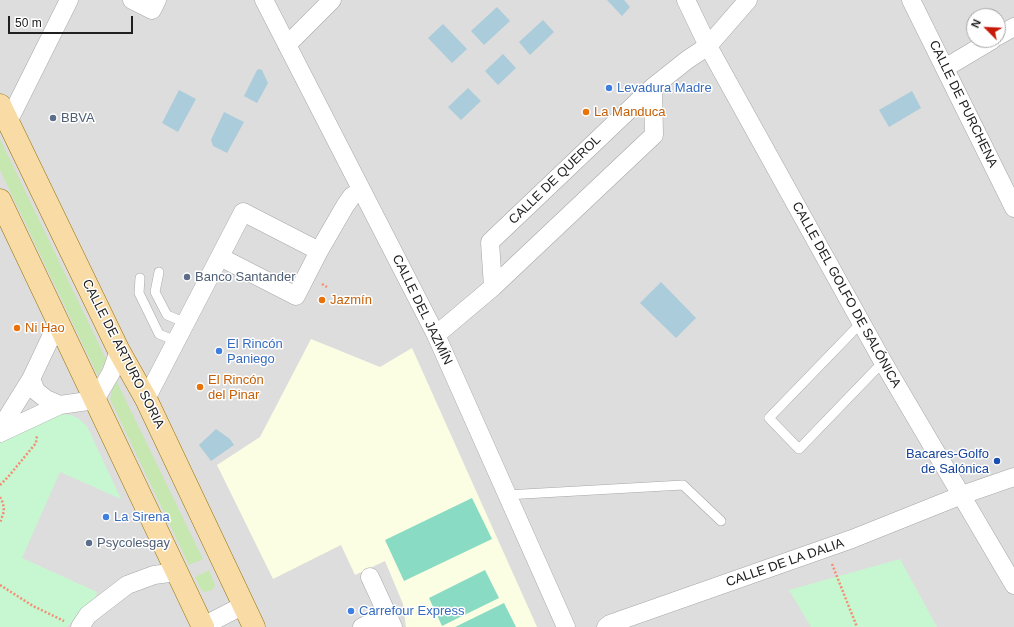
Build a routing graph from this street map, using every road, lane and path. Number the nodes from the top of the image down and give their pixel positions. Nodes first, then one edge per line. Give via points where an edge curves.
1 (69, 0) edge
2 (132, 0) edge
3 (156, 0) edge
4 (264, 0) edge
5 (686, 0) edge
6 (748, 0) edge
7 (911, 0) edge
8 (327, 2) edge
9 (287, 45) junction
10 (708, 46) junction
11 (979, 48) edge
12 (945, 68) junction
13 (653, 87) junction
14 (4, 113) edge
15 (361, 191) junction
16 (0, 200) edge
17 (1014, 208) edge
18 (319, 251) junction
19 (220, 257) junction
20 (159, 272) dead end
21 (140, 278) dead end
22 (492, 287) junction
23 (58, 322) junction
24 (186, 323) junction
25 (862, 323) junction
26 (436, 335) junction
27 (176, 341) junction
28 (119, 351) junction
29 (883, 362) junction
30 (30, 379) junction
31 (146, 399) junction
32 (95, 400) junction
33 (60, 405) junction
34 (0, 428) edge
35 (38, 428) dead end
36 (0, 433) edge
37 (1014, 477) edge
38 (0, 485) edge
39 (506, 495) junction
40 (962, 495) junction
41 (0, 497) edge
42 (721, 521) dead end
43 (0, 523) edge
44 (836, 545) junction
45 (177, 572) junction
46 (370, 577) dead end
47 (0, 585) edge
48 (1014, 585) edge
49 (244, 605) junction
50 (390, 621) edge
51 (74, 625) edge
52 (203, 627) edge
53 (254, 627) edge
54 (362, 627) edge
55 (566, 627) edge
56 (606, 627) edge
57 (857, 627) edge

1 - 14 street
2 - 3 street via 152,10
4 - 9 street, CALLE DEL JAZMÍN
5 - 10 street, CALLE DEL GOLFO DE SALÓNICA
6 - 10 street, CALLE DE QUEROL
7 - 12 street, CALLE DE PURCHENA
8 - 9 street
9 - 15 street, CALLE DEL JAZMÍN
10 - 13 street, CALLE DE QUEROL
10 - 25 street, CALLE DEL GOLFO DE SALÓNICA
11 - 12 street
12 - 17 street, CALLE DE PURCHENA
13 - 22 street, CALLE DE QUEROL via 490,242
13 - 22 street via 654,135
14 - 28 main road, CALLE DE ARTURO SORIA
15 - 18 street via 352,196
15 - 26 street, CALLE DEL JAZMÍN
16 - 23 main road
18 - 19 street via 243,212
18 - 19 street via 296,296
19 - 24 street
20 - 24 lane via 155,292 167,315
21 - 27 lane via 139,293 159,334
22 - 26 street
23 - 30 street
23 - 32 main road
24 - 27 street
25 - 29 street, CALLE DEL GOLFO DE SALÓNICA
25 - 29 lane via 769,418 799,449
26 - 39 street, CALLE DEL JAZMÍN
27 - 31 street
28 - 31 main road, CALLE DE ARTURO SORIA
28 - 32 street
29 - 40 street, CALLE DEL GOLFO DE SALÓNICA
30 - 33 street via 36,391
30 - 34 street
31 - 49 main road, CALLE DE ARTURO SORIA
32 - 33 street
32 - 45 main road
33 - 36 street
35 - 38 path via 36,443
37 - 40 street, CALLE DE LA DALIA
39 - 42 lane via 683,485
39 - 55 street, CALLE DEL JAZMÍN
40 - 44 street, CALLE DE LA DALIA
40 - 48 street, CALLE DEL GOLFO DE SALÓNICA
41 - 43 path via 4,511
44 - 56 street, CALLE DE LA DALIA
44 - 57 path via 831,561
45 - 51 street via 154,575 127,585
45 - 52 main road
46 - 50 street
47 - 51 path via 33,606
49 - 52 street
49 - 53 main road, CALLE DE ARTURO SORIA
50 - 54 street

